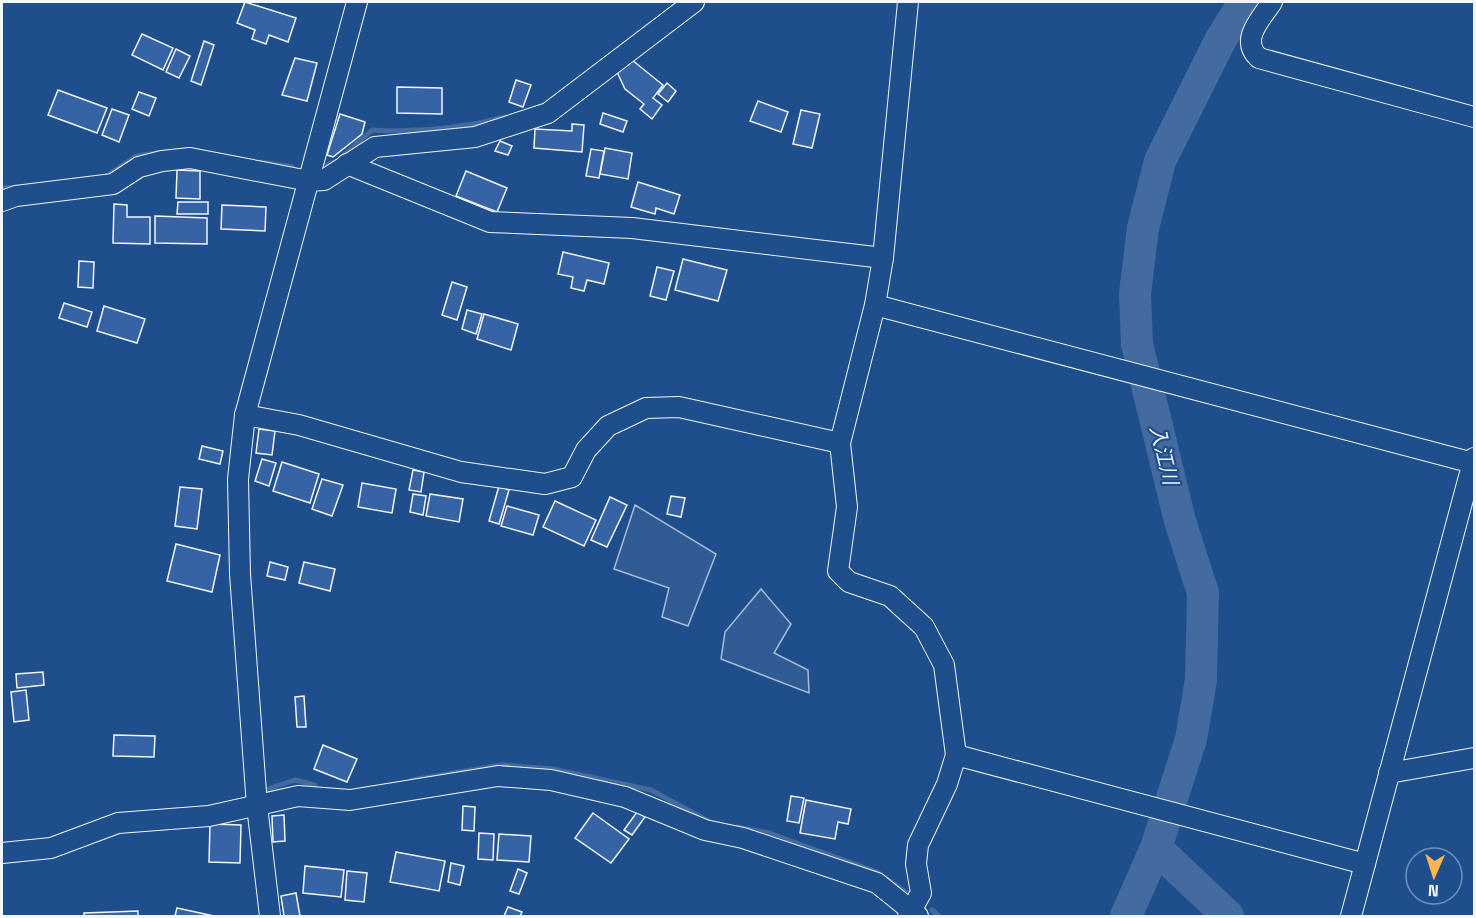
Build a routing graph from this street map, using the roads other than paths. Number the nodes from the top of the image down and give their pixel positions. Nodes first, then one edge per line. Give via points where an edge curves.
1 (357, 2) edge
2 (694, 2) edge
3 (908, 2) edge
4 (1272, 2) edge
5 (1474, 117) edge
6 (347, 164) junction
7 (309, 181) junction
8 (2, 201) edge
9 (883, 258) junction
10 (875, 305) junction
11 (245, 415) junction
12 (840, 443) junction
13 (1474, 461) edge
14 (956, 755) junction
15 (1474, 758) edge
16 (1389, 773) junction
17 (257, 806) junction
18 (2, 853) edge
19 (1365, 864) junction
20 (913, 915) edge
21 (270, 916) edge
22 (1351, 916) edge

1 - 7 street
2 - 6 street via 548,113 475,137 375,147
3 - 9 street
4 - 5 street via 1251,33 1251,51 1259,58
6 - 7 street via 324,180
6 - 9 street via 490,222 632,228
7 - 8 street via 190,158 139,167 113,184
7 - 11 street
9 - 10 street
10 - 12 street
10 - 13 street
11 - 12 street via 299,425 461,472 545,484 572,477 586,450 609,426 646,408 679,407
11 - 17 street via 238,478 240,574
12 - 14 street via 847,507 838,571 849,582 890,596 924,627 944,665
13 - 16 street
14 - 19 street
14 - 20 street via 918,845 916,864 921,893
15 - 16 street
16 - 19 street
17 - 18 street via 209,816 118,823 51,848
17 - 20 street via 298,796 350,800 498,776 550,780 625,797 705,830 743,838 877,884
17 - 21 street
19 - 22 street

